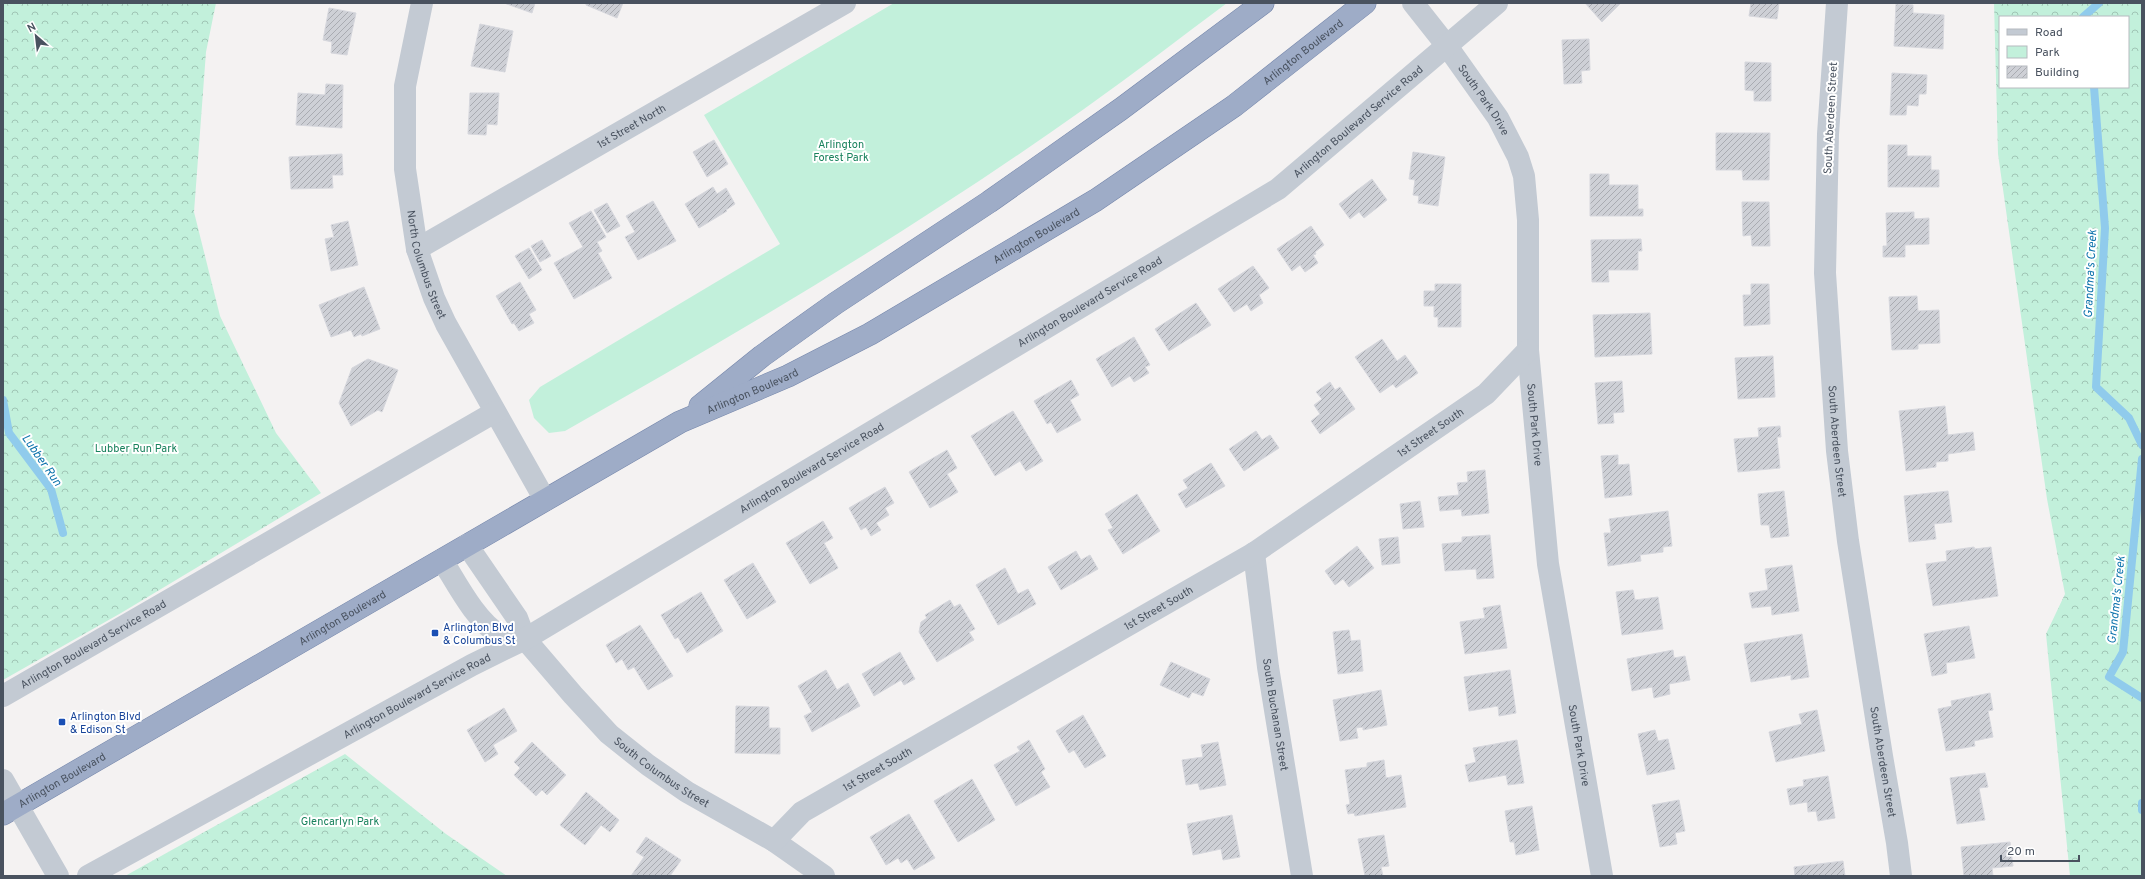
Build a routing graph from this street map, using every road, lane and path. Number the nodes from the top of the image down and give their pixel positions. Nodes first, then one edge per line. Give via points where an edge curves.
1 (422, 3) edge
2 (845, 3) edge
3 (1263, 3) edge
4 (1365, 3) edge
5 (1413, 3) edge
6 (1497, 3) edge
7 (1837, 3) edge
8 (1447, 46) junction
9 (417, 249) junction
10 (1528, 350) junction
11 (495, 412) junction
12 (680, 422) junction
13 (545, 500) junction
14 (467, 545) junction
15 (1254, 553) junction
16 (442, 560) junction
17 (524, 639) junction
18 (3, 696) edge
19 (3, 780) edge
20 (10, 809) edge
21 (774, 841) junction
22 (58, 876) edge
23 (88, 876) edge
24 (824, 876) edge
25 (1302, 876) edge
26 (1602, 876) edge
27 (1901, 876) edge

1 - 9 street, North Columbus Street via 405,86 406,169
2 - 9 street, 1st Street North
3 - 12 highway, Arlington Boulevard via 1121,109 989,202 780,343
4 - 12 highway, Arlington Boulevard via 1234,106 1090,204 870,334 788,376
5 - 8 street, South Park Drive
6 - 8 street, Arlington Boulevard Service Road
7 - 27 street, South Aberdeen Street via 1828,134 1825,273 1837,451 1848,541
8 - 10 street, South Park Drive via 1498,118 1518,157 1524,176 1528,220
8 - 17 street, Arlington Boulevard Service Road via 1278,189
9 - 11 street, North Columbus Street via 446,324
10 - 15 street, 1st Street South via 1486,394
10 - 26 street, South Park Drive via 1548,564
11 - 13 street, North Columbus Street
11 - 18 street, Arlington Boulevard Service Road
12 - 13 highway, Arlington Boulevard
13 - 14 highway, Arlington Boulevard
14 - 16 highway, Arlington Boulevard
14 - 17 street, South Columbus Street via 517,618
15 - 21 street, 1st Street South via 802,812
15 - 25 street, South Buchanan Street via 1268,667
16 - 17 street via 468,600 490,626 501,635
16 - 20 highway, Arlington Boulevard
17 - 21 street, South Columbus Street via 586,710 621,744 687,792
17 - 23 street, Arlington Boulevard Service Road
19 - 20 street
20 - 22 street
21 - 24 street, South Columbus Street

